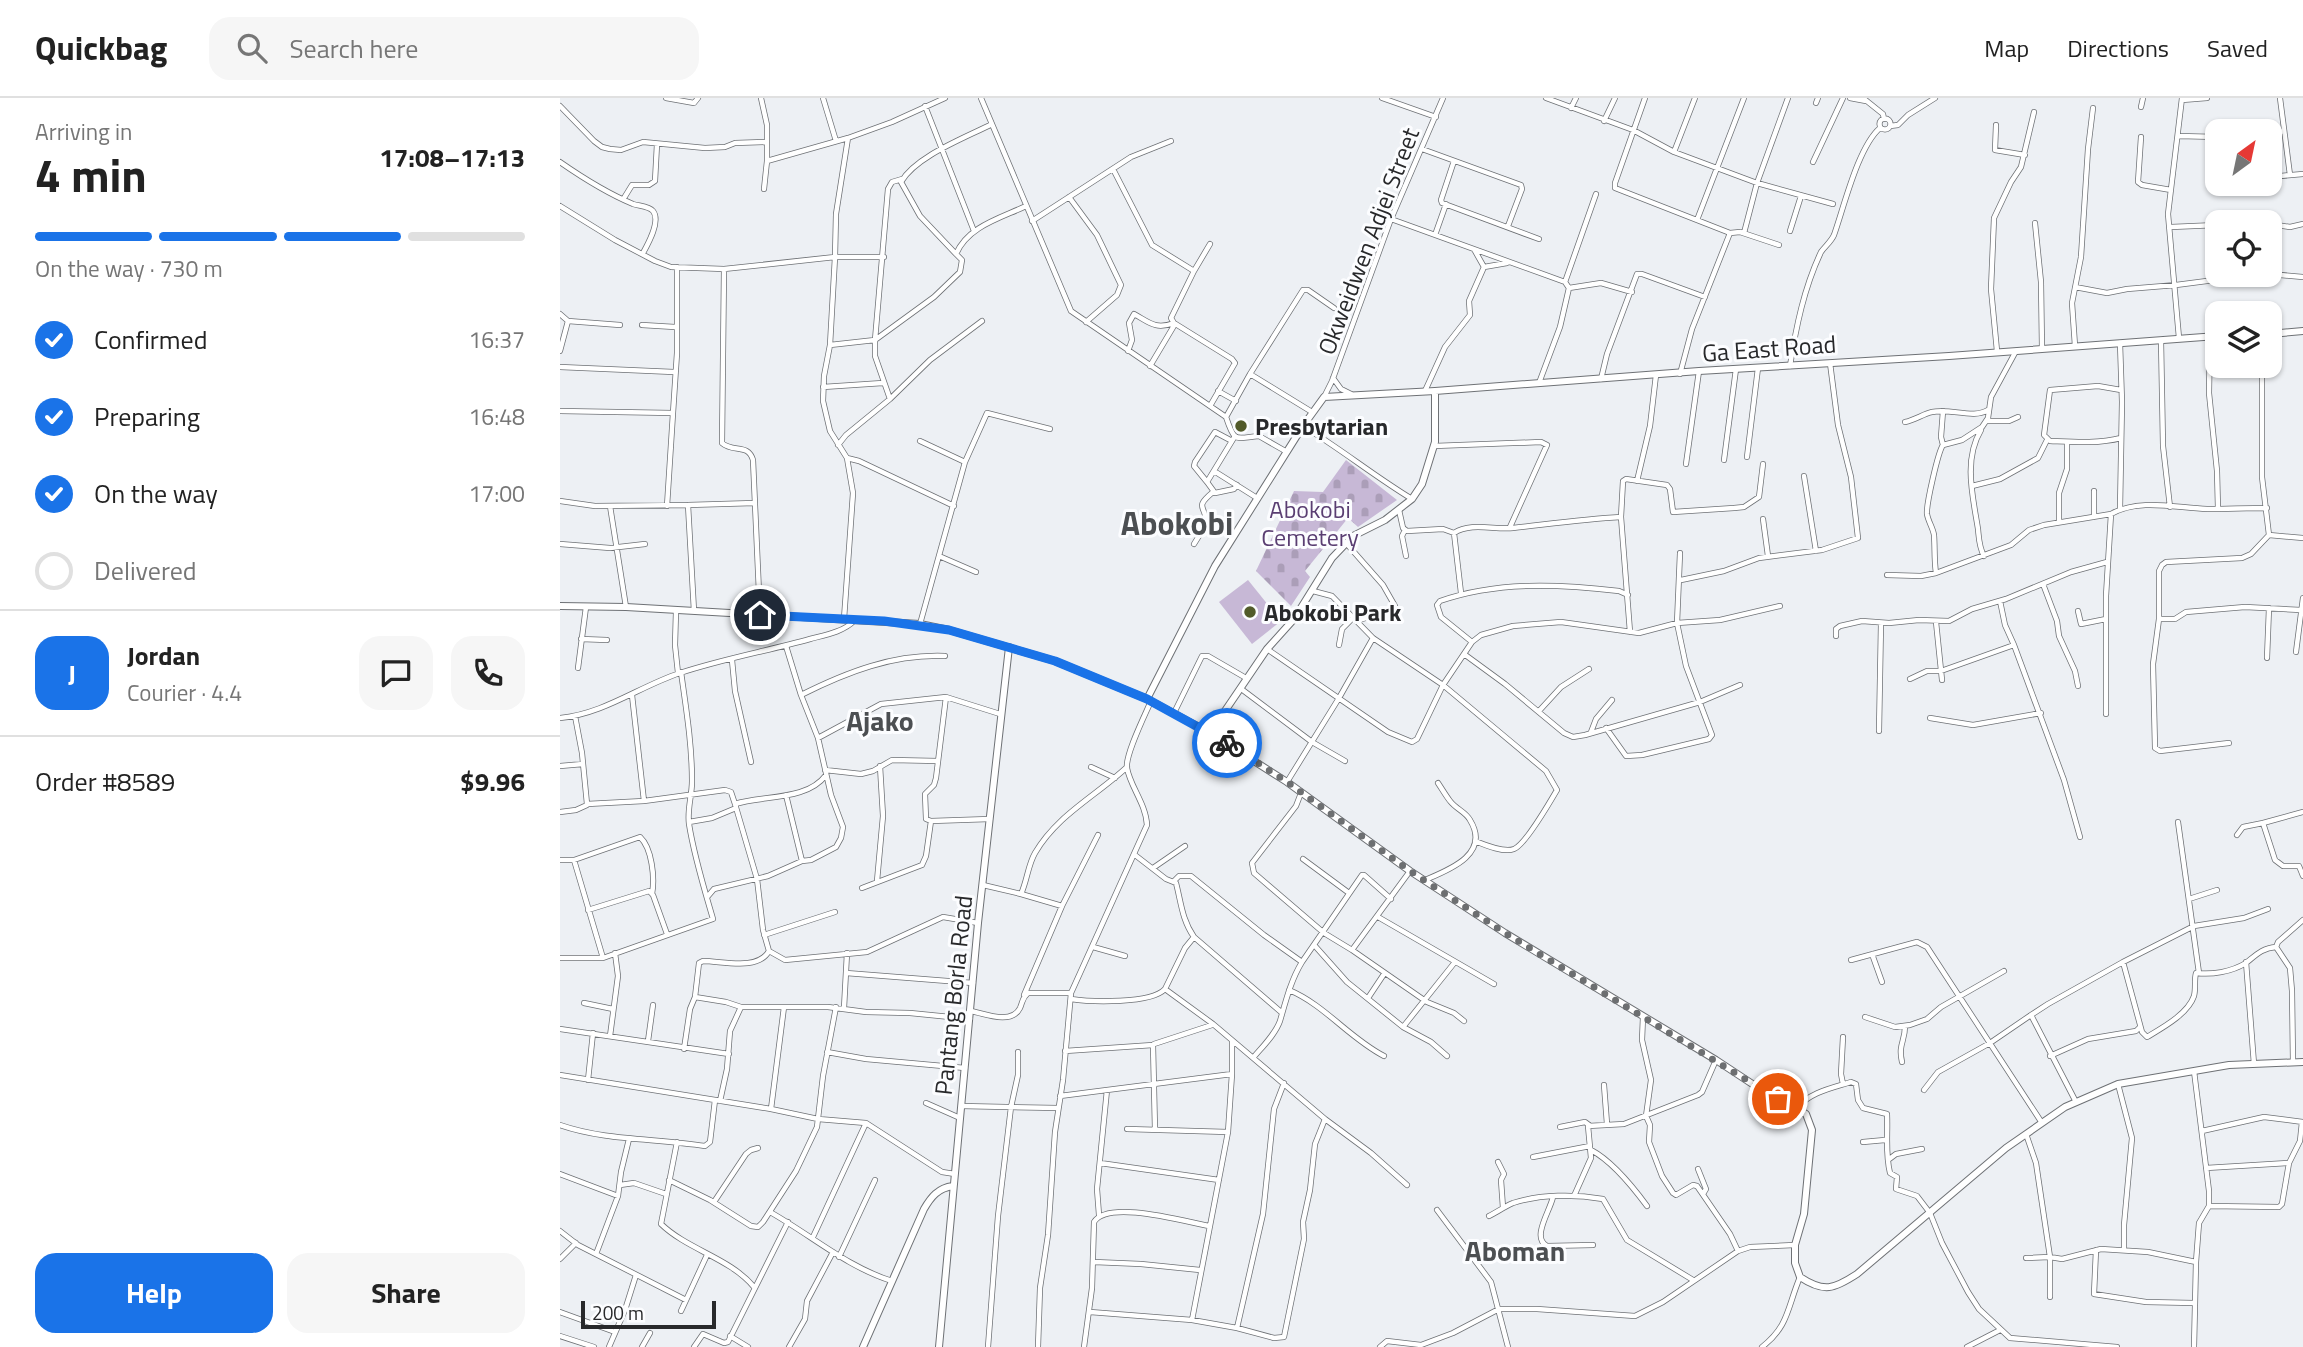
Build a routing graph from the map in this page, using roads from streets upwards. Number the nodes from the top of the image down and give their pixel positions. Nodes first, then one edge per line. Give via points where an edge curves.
1 (666, 98) edge
2 (698, 98) edge
3 (761, 98) edge
4 (823, 98) edge
5 (945, 98) edge
6 (981, 98) edge
7 (1382, 98) edge
8 (1443, 98) edge
9 (1546, 98) edge
10 (1576, 98) edge
11 (1615, 98) edge
12 (1645, 98) edge
13 (1695, 98) edge
14 (1788, 98) edge
15 (1843, 98) edge
16 (1850, 98) edge
17 (1935, 98) edge
18 (2143, 98) edge
19 (2207, 98) edge
20 (2280, 98) edge
21 (1742, 99) edge
22 (1864, 99) edge
23 (2182, 99) edge
24 (560, 106) edge
25 (925, 106) junction
26 (2141, 107) dead end
27 (1571, 108) junction
28 (2093, 108) dead end
29 (2034, 112) dead end
30 (1436, 117) junction
31 (1884, 118) junction
32 (1605, 121) junction
33 (992, 124) junction
34 (1996, 125) dead end
35 (1890, 126) junction
36 (1880, 128) junction
37 (1633, 130) junction
38 (2284, 131) joint
39 (2179, 136) junction
40 (2141, 137) dead end
41 (2205, 137) edge
42 (848, 138) junction
43 (836, 141) junction
44 (1171, 141) dead end
45 (767, 142) junction
46 (657, 144) junction
47 (943, 149) junction
48 (1422, 149) junction
49 (1674, 152) junction
50 (2025, 155) junction
51 (767, 161) junction
52 (1454, 161) junction
53 (560, 162) edge
54 (1813, 162) dead end
55 (1717, 168) junction
56 (1113, 169) junction
57 (2303, 174) edge
58 (2290, 175) junction
59 (2282, 176) edge
60 (902, 179) junction
61 (1757, 183) junction
62 (764, 189) dead end
63 (2171, 190) junction
64 (1595, 194) dead end
65 (1801, 196) junction
66 (1069, 197) junction
67 (624, 198) junction
68 (1446, 204) junction
69 (1833, 204) dead end
70 (560, 206) edge
71 (1026, 206) junction
72 (1391, 219) junction
73 (1032, 220) junction
74 (1697, 220) junction
75 (2035, 223) dead end
76 (2303, 224) edge
77 (1508, 226) junction
78 (2205, 226) edge
79 (2282, 226) edge
80 (2171, 227) junction
81 (974, 230) junction
82 (1790, 231) dead end
83 (1730, 233) junction
84 (1744, 233) junction
85 (1435, 235) junction
86 (1539, 239) dead end
87 (1210, 244) dead end
88 (1779, 245) dead end
89 (1474, 250) junction
90 (643, 253) junction
91 (956, 254) junction
92 (835, 257) junction
93 (884, 257) junction
94 (1511, 262) junction
95 (677, 267) junction
96 (1484, 267) junction
97 (724, 269) junction
98 (1194, 271) junction
99 (2282, 275) edge
100 (2303, 277) edge
101 (2205, 281) edge
102 (1565, 282) junction
103 (2176, 285) junction
104 (2075, 287) junction
105 (1569, 288) junction
106 (1632, 292) junction
107 (1705, 297) junction
108 (1334, 308) dead end
109 (560, 314) edge
110 (568, 321) junction
111 (982, 321) dead end
112 (1086, 323) junction
113 (1175, 324) junction
114 (620, 325) dead end
115 (642, 325) dead end
116 (676, 327) junction
117 (2303, 331) edge
118 (2282, 333) edge
119 (2205, 337) edge
120 (2179, 338) junction
121 (875, 340) junction
122 (2161, 340) junction
123 (2120, 342) junction
124 (830, 345) junction
125 (2074, 346) junction
126 (2042, 349) junction
127 (560, 351) edge
128 (1128, 351) junction
129 (1997, 351) junction
130 (2016, 351) junction
131 (1830, 363) junction
132 (1150, 366) junction
133 (1790, 366) junction
134 (560, 368) edge
135 (1758, 368) junction
136 (1736, 369) junction
137 (1699, 371) junction
138 (674, 372) junction
139 (1250, 374) junction
140 (1680, 374) junction
141 (1656, 375) junction
142 (1333, 378) junction
143 (2210, 378) edge
144 (2262, 378) edge
145 (1600, 379) junction
146 (883, 383) junction
147 (1539, 383) junction
148 (823, 387) junction
149 (2121, 390) junction
150 (1218, 391) junction
151 (1425, 391) junction
152 (1435, 391) junction
153 (1352, 395) junction
154 (1324, 397) junction
155 (890, 399) junction
156 (1236, 401) junction
157 (1210, 406) junction
158 (1989, 410) junction
159 (560, 411) edge
160 (1943, 411) junction
161 (1312, 412) junction
162 (673, 413) junction
163 (2018, 416) dead end
164 (1226, 417) junction
165 (1986, 421) junction
166 (1905, 422) dead end
167 (1303, 426) junction
168 (1050, 429) dead end
169 (1980, 430) junction
170 (1233, 438) junction
171 (2121, 438) junction
172 (2047, 440) junction
173 (919, 441) dead end
174 (2067, 442) junction
175 (838, 445) junction
176 (1434, 446) junction
177 (1943, 446) junction
178 (1287, 452) junction
179 (1747, 457) dead end
180 (847, 458) junction
181 (1724, 460) dead end
182 (965, 462) junction
183 (1686, 464) dead end
184 (1763, 464) dead end
185 (1213, 471) junction
186 (1804, 476) dead end
187 (1637, 481) junction
188 (1207, 482) junction
189 (1237, 485) junction
190 (1972, 486) junction
191 (2094, 491) dead end
192 (1213, 492) junction
193 (1258, 499) junction
194 (1412, 499) junction
195 (560, 501) edge
196 (755, 503) junction
197 (688, 505) junction
198 (610, 506) junction
199 (667, 506) junction
200 (954, 506) junction
201 (2170, 507) junction
202 (2267, 508) junction
203 (2120, 509) junction
204 (2218, 509) junction
205 (1399, 510) junction
206 (2111, 514) junction
207 (1621, 517) junction
208 (2094, 517) junction
209 (1763, 519) dead end
210 (2059, 522) junction
211 (1510, 528) junction
212 (1405, 530) junction
213 (1454, 533) junction
214 (2269, 535) junction
215 (2303, 538) edge
216 (1345, 543) junction
217 (560, 544) edge
218 (645, 544) dead end
219 (1194, 544) dead end
220 (616, 547) junction
221 (1816, 551) junction
222 (1680, 554) dead end
223 (939, 556) junction
224 (1406, 556) dead end
225 (1984, 556) junction
226 (1768, 557) junction
227 (2108, 562) junction
228 (976, 572) dead end
229 (1936, 573) junction
230 (1887, 575) dead end
231 (1681, 580) junction
232 (2043, 584) junction
233 (1313, 591) junction
234 (1461, 593) junction
235 (1629, 596) junction
236 (2303, 597) edge
237 (2000, 601) junction
238 (560, 606) edge
239 (586, 607) junction
240 (626, 607) junction
241 (1780, 607) dead end
242 (2269, 608) junction
243 (2301, 610) junction
244 (676, 611) junction
245 (2078, 611) dead end
246 (694, 612) junction
247 (760, 615) junction
248 (2106, 619) junction
249 (2159, 619) junction
250 (844, 620) junction
251 (1355, 620) junction
252 (854, 621) junction
253 (1881, 622) junction
254 (1936, 622) junction
255 (1677, 623) junction
256 (920, 624) junction
257 (1630, 632) junction
258 (1836, 636) dead end
259 (1373, 638) junction
260 (582, 639) junction
261 (607, 640) dead end
262 (1472, 642) junction
263 (1339, 645) dead end
264 (2014, 645) junction
265 (786, 646) junction
266 (1009, 647) junction
267 (1266, 649) junction
268 (2296, 652) dead end
269 (1464, 654) junction
270 (945, 656) dead end
271 (2267, 658) dead end
272 (732, 660) junction
273 (578, 668) dead end
274 (1589, 669) dead end
275 (1941, 671) junction
276 (680, 673) junction
277 (1246, 678) junction
278 (1910, 679) dead end
279 (1942, 680) dead end
280 (1444, 685) junction
281 (1740, 685) dead end
282 (2078, 686) dead end
283 (1240, 688) junction
284 (632, 695) junction
285 (801, 695) junction
286 (946, 697) junction
287 (1339, 698) junction
288 (1149, 700) junction
289 (1612, 700) dead end
290 (1700, 702) junction
291 (1539, 711) junction
292 (1174, 713) junction
293 (2041, 713) junction
294 (1000, 714) junction
295 (2106, 714) dead end
296 (575, 716) junction
297 (560, 718) edge
298 (1930, 718) dead end
299 (1606, 728) junction
300 (1879, 731) dead end
301 (1210, 733) junction
302 (1590, 733) junction
303 (818, 738) junction
304 (1312, 742) junction
305 (2229, 743) dead end
306 (938, 761) junction
307 (1345, 761) dead end
308 (751, 762) dead end
309 (583, 764) junction
310 (560, 766) edge
311 (880, 766) junction
312 (1091, 767) dead end
313 (1127, 767) junction
314 (826, 773) junction
315 (1115, 778) junction
316 (1287, 782) junction
317 (1438, 783) dead end
318 (1301, 793) junction
319 (691, 794) junction
320 (786, 795) junction
321 (644, 801) junction
322 (588, 805) junction
323 (735, 806) junction
324 (560, 812) edge
325 (2303, 813) edge
326 (990, 819) junction
327 (931, 821) junction
328 (689, 822) junction
329 (2178, 822) dead end
330 (2263, 822) junction
331 (1098, 835) dead end
332 (2237, 835) dead end
333 (2080, 837) dead end
334 (1475, 841) junction
335 (1185, 846) dead end
336 (1135, 855) junction
337 (1303, 859) dead end
338 (560, 860) edge
339 (574, 860) junction
340 (802, 861) junction
341 (1153, 868) junction
342 (1410, 871) junction
343 (2303, 876) edge
344 (757, 879) junction
345 (1425, 880) junction
346 (877, 881) junction
347 (1174, 881) junction
348 (984, 885) junction
349 (862, 888) dead end
350 (2217, 890) dead end
351 (1349, 893) junction
352 (652, 894) junction
353 (1021, 894) junction
354 (707, 896) junction
355 (1391, 899) junction
356 (2189, 899) junction
357 (1062, 906) junction
358 (2269, 909) dead end
359 (588, 910) junction
360 (835, 912) dead end
361 (1378, 917) junction
362 (2303, 920) edge
363 (978, 923) junction
364 (2194, 926) junction
365 (1324, 933) junction
366 (667, 934) junction
367 (764, 935) junction
368 (1194, 937) junction
369 (1315, 946) junction
370 (1093, 947) junction
371 (2276, 947) junction
372 (1352, 950) junction
373 (769, 951) junction
374 (615, 953) junction
375 (846, 953) junction
376 (1871, 954) junction
377 (1125, 956) dead end
378 (560, 958) edge
379 (603, 958) junction
380 (1851, 960) dead end
381 (1455, 961) junction
382 (1302, 962) junction
383 (2123, 962) junction
384 (2246, 962) junction
385 (2004, 971) dead end
386 (2199, 972) junction
387 (846, 973) junction
388 (1384, 974) junction
389 (1882, 982) dead end
390 (974, 983) junction
391 (1494, 984) dead end
392 (1165, 989) junction
393 (1289, 990) junction
394 (1024, 995) junction
395 (1071, 996) junction
396 (695, 997) junction
397 (1368, 998) junction
398 (1424, 999) junction
399 (1960, 999) junction
400 (584, 1003) dead end
401 (653, 1004) dead end
402 (741, 1007) junction
403 (784, 1007) junction
404 (836, 1007) junction
405 (844, 1008) junction
406 (613, 1009) junction
407 (971, 1011) junction
408 (1281, 1012) junction
409 (2031, 1015) junction
410 (1643, 1016) junction
411 (1865, 1017) dead end
412 (970, 1019) junction
413 (1464, 1021) dead end
414 (1213, 1024) junction
415 (1905, 1026) junction
416 (1403, 1027) junction
417 (2140, 1027) junction
418 (560, 1028) edge
419 (593, 1033) junction
420 (610, 1036) junction
421 (1843, 1037) dead end
422 (648, 1041) junction
423 (1232, 1041) junction
424 (1990, 1043) junction
425 (1153, 1045) junction
426 (684, 1049) junction
427 (1065, 1051) junction
428 (827, 1052) junction
429 (1018, 1052) dead end
430 (729, 1054) junction
431 (1384, 1056) dead end
432 (1447, 1056) dead end
433 (2050, 1056) junction
434 (1253, 1058) junction
435 (1716, 1060) junction
436 (1902, 1062) dead end
437 (2293, 1062) junction
438 (2303, 1062) edge
439 (2254, 1064) junction
440 (965, 1068) junction
441 (2194, 1071) junction
442 (1232, 1074) junction
443 (560, 1075) edge
444 (588, 1080) junction
445 (1156, 1083) junction
446 (1284, 1083) junction
447 (1843, 1084) junction
448 (2118, 1084) junction
449 (1604, 1085) dead end
450 (1107, 1090) junction
451 (1924, 1090) dead end
452 (1060, 1097) junction
453 (718, 1101) junction
454 (2076, 1102) junction
455 (926, 1103) dead end
456 (961, 1106) junction
457 (1011, 1107) junction
458 (1058, 1108) junction
459 (1797, 1108) junction
460 (771, 1109) junction
461 (1646, 1116) junction
462 (960, 1118) junction
463 (818, 1119) junction
464 (1325, 1119) junction
465 (2303, 1122) edge
466 (866, 1123) junction
467 (2042, 1123) junction
468 (1607, 1124) junction
469 (560, 1125) edge
470 (1589, 1125) junction
471 (1560, 1127) dead end
472 (1127, 1129) dead end
473 (1155, 1129) junction
474 (2202, 1131) junction
475 (1228, 1132) junction
476 (2026, 1134) junction
477 (629, 1139) junction
478 (2301, 1139) edge
479 (1885, 1140) junction
480 (677, 1142) junction
481 (1863, 1142) dead end
482 (758, 1148) dead end
483 (1590, 1148) junction
484 (1922, 1149) dead end
485 (1533, 1157) dead end
486 (1887, 1161) junction
487 (1498, 1162) dead end
488 (1100, 1163) junction
489 (2289, 1163) junction
490 (2206, 1168) junction
491 (1698, 1169) dead end
492 (560, 1174) edge
493 (956, 1174) junction
494 (669, 1180) junction
495 (875, 1180) dead end
496 (1219, 1180) junction
497 (620, 1185) junction
498 (1407, 1185) dead end
499 (953, 1186) junction
500 (666, 1194) junction
501 (1703, 1194) junction
502 (618, 1196) junction
503 (1574, 1196) junction
504 (1553, 1197) junction
505 (714, 1202) junction
506 (1647, 1206) dead end
507 (2209, 1206) junction
508 (1503, 1208) junction
509 (1437, 1210) dead end
510 (770, 1212) junction
511 (1930, 1213) junction
512 (1099, 1216) junction
513 (1489, 1216) dead end
514 (788, 1222) junction
515 (1209, 1226) junction
516 (560, 1231) edge
517 (813, 1237) junction
518 (576, 1243) junction
519 (1593, 1245) dead end
520 (1795, 1245) junction
521 (2096, 1250) junction
522 (2124, 1250) junction
523 (1738, 1251) junction
524 (833, 1252) junction
525 (596, 1254) junction
526 (707, 1255) junction
527 (839, 1256) junction
528 (2050, 1257) junction
529 (2026, 1258) dead end
530 (560, 1259) edge
531 (1094, 1262) junction
532 (2196, 1262) junction
533 (1200, 1270) junction
534 (636, 1275) junction
535 (1800, 1277) junction
536 (1693, 1280) junction
537 (892, 1281) junction
538 (754, 1287) junction
539 (2050, 1297) dead end
540 (686, 1300) junction
541 (2194, 1303) junction
542 (1499, 1310) junction
543 (681, 1311) dead end
544 (560, 1312) edge
545 (1090, 1312) junction
546 (1192, 1320) junction
547 (1237, 1328) junction
548 (2000, 1330) junction
549 (615, 1332) junction
550 (650, 1333) dead end
551 (560, 1336) edge
552 (730, 1336) junction
553 (2010, 1338) junction
554 (2082, 1346) edge
555 (594, 1347) edge
556 (609, 1347) edge
557 (642, 1347) edge
558 (694, 1347) edge
559 (748, 1347) edge
560 (789, 1347) edge
561 (863, 1347) edge
562 (939, 1347) edge
563 (988, 1347) edge
564 (1038, 1347) edge
565 (1084, 1347) edge
566 (1380, 1347) edge
567 (1508, 1347) edge
568 (1762, 1347) edge
569 (1967, 1347) edge
570 (2011, 1347) edge
571 (2117, 1347) edge
572 (2194, 1347) edge

1 - 2 street via 694,103
3 - 45 street
4 - 43 street
5 - 25 street
6 - 33 street
7 - 30 street
8 - 30 street, Okweidwen Adjei Street
9 - 27 street
10 - 27 street
11 - 32 street
12 - 37 street
13 - 49 street
14 - 61 street
15 - 54 street
16 - 22 street
17 - 35 street
18 - 26 street
19 - 23 street
20 - 38 street
21 - 55 street
22 - 31 street
23 - 39 street
24 - 46 street via 602,147 621,150 643,142
25 - 42 street
25 - 47 street
27 - 32 street
28 - 104 street
29 - 50 street
30 - 48 street, Okweidwen Adjei Street
31 - 35 street
31 - 36 street
32 - 37 street
33 - 47 street
33 - 71 street
34 - 50 street via 1995,150
35 - 36 street
36 - 133 street via 1858,166 1833,237 1808,285
37 - 49 street
37 - 74 street via 1615,188
38 - 58 street
39 - 41 street
39 - 63 street
40 - 63 street via 2138,182
42 - 43 street
42 - 92 street via 836,214
43 - 51 street
44 - 56 street
45 - 46 street via 705,148
45 - 51 street
46 - 67 street via 655,181 632,186
47 - 60 street
47 - 81 street
48 - 52 street
48 - 72 street, Okweidwen Adjei Street
49 - 55 street
50 - 129 street via 1994,218 1991,289
51 - 62 street
52 - 68 street via 1441,200
52 - 77 street via 1523,186
53 - 67 street
55 - 61 street
55 - 74 street
56 - 66 street
56 - 98 street via 1149,240
57 - 58 street
58 - 59 street
60 - 91 street via 920,216
60 - 93 street via 888,189
61 - 65 street
61 - 84 street
63 - 80 street
64 - 102 street
65 - 69 street
65 - 82 street
66 - 73 street
66 - 112 street via 1093,228 1121,285
67 - 90 street via 655,214
68 - 77 street
68 - 85 street
70 - 90 street
71 - 73 street
71 - 81 street
72 - 85 street
72 - 142 street, Okweidwen Adjei Street
73 - 112 street via 1071,311
74 - 83 street
75 - 126 street
76 - 79 street
77 - 86 street
78 - 80 street
80 - 103 street
81 - 91 street
83 - 84 street
83 - 107 street
84 - 88 street
85 - 89 street
87 - 98 street
89 - 94 street
89 - 96 street
90 - 95 street
91 - 121 street via 962,260 960,272 920,309
92 - 93 street
92 - 97 street
92 - 124 street
93 - 121 street
94 - 96 street
94 - 102 street
95 - 97 street
95 - 116 street
96 - 151 street via 1469,301 1470,315 1445,347
97 - 196 street via 722,443 751,454
98 - 113 street via 1173,312
99 - 100 street
101 - 103 street
102 - 105 street
103 - 104 street via 2107,293
103 - 120 street
104 - 125 street
105 - 106 street via 1601,283
105 - 147 street
106 - 107 street via 1640,273
106 - 145 street
107 - 140 street
108 - 139 street via 1303,290
109 - 110 street
110 - 114 street
110 - 127 street
111 - 155 street via 930,360
112 - 128 street
113 - 128 street via 1153,326 1132,315
113 - 132 street
113 - 150 street via 1234,361
115 - 116 street
116 - 138 street
117 - 118 street
119 - 120 street, Ga East Road
120 - 122 street, Ga East Road
121 - 124 street
121 - 146 street
122 - 123 street, Ga East Road
122 - 201 street via 2163,446
123 - 125 street, Ga East Road
123 - 149 street
124 - 148 street
125 - 126 street, Ga East Road
126 - 130 street, Ga East Road
128 - 132 street
129 - 130 street, Ga East Road
129 - 131 street, Ga East Road
130 - 158 street
131 - 133 street, Ga East Road
131 - 221 street via 1859,535 1854,541
132 - 157 street
133 - 135 street, Ga East Road
134 - 138 street
135 - 136 street, Ga East Road
135 - 179 street
136 - 137 street, Ga East Road
136 - 181 street
137 - 140 street, Ga East Road
137 - 183 street
138 - 162 street
139 - 156 street
139 - 161 street
140 - 141 street, Ga East Road
141 - 145 street, Ga East Road
141 - 187 street
142 - 153 street
142 - 154 street, Okweidwen Adjei Street
143 - 204 street
144 - 202 street via 2262,477
145 - 147 street, Ga East Road
146 - 148 street
146 - 155 street
147 - 152 street, Ga East Road
148 - 175 street via 827,420
149 - 171 street
149 - 172 street via 2098,386 2050,390
150 - 156 street
150 - 157 street
151 - 152 street, Ga East Road
151 - 153 street, Ga East Road
152 - 176 street
153 - 154 street, Ga East Road
154 - 161 street
155 - 175 street
156 - 164 street
157 - 164 street
158 - 160 street via 1979,414
158 - 165 street
159 - 162 street
160 - 166 street
160 - 177 street
161 - 167 street
162 - 199 street
163 - 165 street
164 - 170 street
165 - 169 street
167 - 178 street
167 - 194 street
168 - 182 street via 989,412
169 - 177 street
169 - 190 street via 1971,456
170 - 178 street via 1259,436
170 - 185 street
170 - 188 street via 1214,433 1195,462
171 - 174 street
171 - 203 street
172 - 174 street
172 - 190 street via 2038,458 2000,479
173 - 182 street
174 - 210 street
175 - 180 street
176 - 194 street
176 - 211 street via 1547,445
177 - 229 street via 1927,513 1934,535
178 - 193 street
180 - 200 street
180 - 250 street via 853,493
182 - 200 street
184 - 187 street via 1759,497 1734,508 1673,512 1669,486
185 - 188 street
185 - 189 street
186 - 221 street
187 - 207 street via 1623,481
188 - 192 street
189 - 192 street
189 - 193 street
190 - 225 street
191 - 208 street
192 - 219 street via 1201,503 1208,523
193 - 288 street via 1209,578
194 - 205 street
195 - 198 street
196 - 197 street
196 - 247 street
197 - 199 street
197 - 246 street
198 - 199 street
198 - 220 street
200 - 223 street
201 - 203 street
201 - 204 street
202 - 204 street
202 - 214 street
203 - 206 street
205 - 212 street
205 - 216 street
206 - 208 street
206 - 227 street
207 - 211 street
207 - 235 street
208 - 210 street
209 - 226 street
210 - 225 street via 2036,527
211 - 213 street via 1467,527
212 - 213 street via 1443,528
212 - 224 street
213 - 234 street
214 - 215 street
214 - 249 street via 2242,558 2162,565
216 - 233 street
216 - 251 street via 1383,585 1395,606
217 - 220 street
218 - 220 street
220 - 240 street
221 - 226 street
222 - 231 street
223 - 228 street
223 - 256 street
225 - 229 street
226 - 231 street
227 - 232 street
227 - 248 street
229 - 230 street
231 - 255 street
232 - 237 street
232 - 282 street
233 - 251 street via 1332,596
233 - 267 street via 1291,624
234 - 235 street via 1548,585 1619,591
234 - 262 street via 1440,601 1438,613
235 - 257 street
236 - 243 street
237 - 254 street
237 - 264 street
238 - 239 street
239 - 240 street
239 - 260 street
240 - 244 street
241 - 255 street via 1720,620
242 - 243 street
242 - 249 street via 2186,612 2175,619
242 - 271 street
243 - 268 street
244 - 246 street
244 - 276 street
245 - 248 street via 2081,624
246 - 247 street
247 - 250 street
248 - 295 street
249 - 305 street via 2153,664 2155,748
250 - 252 street
251 - 259 street
251 - 263 street via 1342,629
252 - 256 street
252 - 265 street via 848,627
253 - 254 street
253 - 258 street via 1840,626
253 - 300 street
254 - 275 street
255 - 257 street
255 - 290 street
256 - 266 street
257 - 262 street via 1561,622 1513,625
259 - 280 street
259 - 287 street
260 - 261 street
260 - 273 street
262 - 269 street
264 - 275 street
264 - 293 street
265 - 272 street
265 - 285 street
266 - 288 street
266 - 294 street, Pantang Borla Road
267 - 277 street
267 - 287 street
269 - 280 street
269 - 291 street
270 - 285 street via 917,655 874,664
272 - 276 street
272 - 308 street
274 - 291 street via 1561,687
275 - 278 street
275 - 279 street
276 - 284 street
276 - 319 street via 690,744
277 - 283 street
277 - 292 street via 1202,656
280 - 287 street via 1412,742 1388,732
280 - 334 street via 1546,771 1557,790 1515,849
281 - 290 street
283 - 301 street
283 - 304 street
284 - 296 street
284 - 321 street
285 - 303 street
286 - 294 street
286 - 303 street via 881,704
286 - 306 street
287 - 304 street
288 - 292 street
288 - 313 street
289 - 302 street
290 - 299 street
290 - 299 street via 1712,732 1709,739 1626,756
291 - 302 street via 1568,735
292 - 301 street
293 - 298 street via 1973,725
293 - 333 street
294 - 326 street, Pantang Borla Road
296 - 297 street
296 - 309 street
299 - 302 street
301 - 316 street
303 - 314 street
304 - 307 street
304 - 316 street
306 - 311 street via 892,760
306 - 327 street via 933,785 925,794 926,819
309 - 310 street
309 - 322 street
311 - 314 street via 860,774
311 - 346 street via 883,816
312 - 315 street
313 - 315 street
313 - 336 street via 1147,821
314 - 320 street via 817,785
314 - 340 street via 843,827 841,838 828,853
315 - 353 street via 1058,821 1036,852
316 - 318 street
317 - 334 street via 1472,823
318 - 342 street
318 - 365 street via 1252,868
319 - 321 street
319 - 323 street via 728,791
319 - 328 street
320 - 323 street
320 - 340 street
321 - 322 street
322 - 324 street
323 - 328 street via 712,818
323 - 344 street
325 - 330 street
326 - 327 street
326 - 348 street, Pantang Borla Road
327 - 346 street via 925,861 918,868
328 - 354 street
329 - 356 street
330 - 332 street via 2243,827
330 - 343 street via 2275,860 2283,866 2299,866
331 - 357 street
334 - 345 street via 1458,866
335 - 341 street
336 - 341 street
336 - 370 street
337 - 351 street
338 - 339 street
339 - 352 street via 640,837 648,850
339 - 359 street
340 - 344 street
341 - 347 street
342 - 345 street
342 - 355 street
344 - 354 street via 713,889
344 - 367 street
345 - 410 street
346 - 349 street
347 - 368 street
347 - 382 street via 1191,876
348 - 353 street
348 - 363 street, Pantang Borla Road
350 - 356 street
351 - 355 street via 1364,874
351 - 365 street
352 - 359 street via 644,891
352 - 366 street
353 - 357 street
354 - 366 street via 713,919
355 - 361 street
356 - 364 street
357 - 394 street
358 - 364 street
359 - 379 street
360 - 367 street
361 - 372 street
361 - 381 street
362 - 371 street
363 - 375 street via 943,918 867,952
363 - 390 street, Pantang Borla Road
364 - 383 street
364 - 386 street
365 - 369 street
365 - 372 street
366 - 374 street
367 - 373 street
368 - 392 street
368 - 408 street
369 - 382 street
369 - 397 street via 1337,973
370 - 377 street
370 - 395 street
371 - 384 street via 2260,951
371 - 437 street via 2290,968
372 - 388 street
373 - 375 street via 785,960
373 - 396 street via 755,963 699,963
374 - 379 street
374 - 406 street via 618,976
375 - 387 street
376 - 380 street
376 - 389 street
376 - 399 street via 1922,943
378 - 379 street
381 - 391 street
381 - 398 street
382 - 393 street
383 - 409 street
383 - 417 street
384 - 386 street via 2216,973
384 - 439 street
385 - 399 street
386 - 417 street via 2194,975 2192,999 2181,1012 2147,1037
387 - 390 street
387 - 405 street
388 - 397 street
388 - 398 street
390 - 407 street, Pantang Borla Road
392 - 395 street via 1158,995 1094,1002
392 - 414 street
393 - 408 street
393 - 431 street
394 - 395 street
394 - 407 street via 1013,1016
395 - 427 street
396 - 402 street
396 - 426 street
397 - 416 street
398 - 413 street
398 - 416 street
399 - 415 street
399 - 424 street
400 - 406 street
401 - 422 street
402 - 403 street
402 - 430 street via 730,1031
403 - 404 street
403 - 460 street
404 - 405 street
404 - 428 street
405 - 412 street
406 - 420 street
407 - 412 street, Pantang Borla Road
408 - 434 street via 1273,1033
409 - 424 street
409 - 433 street
410 - 435 street
410 - 461 street via 1642,1040 1651,1080
411 - 415 street
412 - 440 street, Pantang Borla Road
414 - 423 street
414 - 425 street
415 - 436 street
416 - 432 street
417 - 433 street via 2088,1040
418 - 419 street
419 - 420 street
419 - 444 street
420 - 422 street
421 - 447 street
422 - 426 street
423 - 434 street
423 - 442 street
424 - 451 street via 1938,1072
424 - 467 street
425 - 427 street
425 - 445 street
426 - 430 street
427 - 452 street
428 - 440 street
428 - 463 street
429 - 457 street
430 - 453 street
433 - 454 street
434 - 446 street
435 - 459 street
435 - 461 street via 1698,1096
437 - 438 street
437 - 439 street
439 - 441 street
440 - 456 street, Pantang Borla Road
441 - 448 street
441 - 474 street
442 - 445 street
442 - 475 street
443 - 444 street
444 - 453 street
445 - 450 street
445 - 473 street
446 - 464 street
446 - 547 street via 1274,1109 1264,1214
447 - 459 street via 1807,1098
447 - 479 street via 1856,1084 1863,1108 1887,1114
448 - 454 street
448 - 522 street via 2132,1138
449 - 468 street
450 - 452 street
450 - 488 street
452 - 458 street
453 - 460 street
453 - 480 street via 708,1145
454 - 467 street
455 - 462 street
456 - 457 street
456 - 462 street, Pantang Borla Road
457 - 458 street
457 - 563 street
458 - 564 street
459 - 520 street via 1806,1114 1812,1130 1804,1214
460 - 463 street
461 - 468 street
461 - 501 street via 1651,1150 1673,1193 1695,1185
462 - 493 street, Pantang Borla Road
463 - 466 street
463 - 510 street via 802,1161
464 - 498 street
464 - 547 street via 1315,1144 1304,1240 1286,1334 1281,1339
465 - 474 street via 2264,1117
465 - 478 street
466 - 493 street via 942,1172
466 - 517 street
467 - 476 street
468 - 470 street
469 - 477 street
470 - 471 street
470 - 483 street
472 - 473 street
473 - 475 street
474 - 490 street
475 - 496 street
476 - 511 street
476 - 528 street via 2036,1163
477 - 480 street
477 - 497 street
478 - 489 street
479 - 481 street
479 - 486 street
480 - 494 street
482 - 505 street via 746,1154
483 - 485 street
483 - 503 street via 1591,1158
483 - 506 street via 1629,1182
484 - 486 street via 1896,1154
486 - 511 street via 1896,1177 1896,1189 1917,1196
487 - 508 street via 1504,1174
488 - 496 street
488 - 512 street
489 - 490 street
489 - 507 street via 2284,1201 2279,1207
490 - 507 street
491 - 501 street via 1706,1189
492 - 502 street
493 - 499 street, Pantang Borla Road
494 - 500 street
494 - 505 street
495 - 527 street
496 - 515 street
497 - 500 street via 634,1183
497 - 502 street
499 - 537 street via 930,1198
499 - 562 street, Pantang Borla Road
500 - 526 street via 661,1224
501 - 523 street
502 - 525 street
503 - 504 street
503 - 536 street via 1603,1199 1627,1240
504 - 508 street
504 - 519 street via 1539,1239 1542,1244
505 - 510 street via 751,1226 758,1227
507 - 532 street via 2199,1223
508 - 513 street
509 - 542 street via 1486,1274
510 - 514 street
511 - 535 street via 1838,1286 1819,1288
511 - 548 street via 1968,1292
512 - 515 street via 1108,1212 1147,1214
512 - 531 street via 1094,1222
514 - 517 street
514 - 538 street
515 - 533 street
516 - 518 street
517 - 524 street
518 - 525 street
518 - 530 street
520 - 523 street
520 - 535 street
521 - 522 street
521 - 528 street via 2062,1259
521 - 541 street via 2094,1294
522 - 532 street
523 - 536 street
524 - 527 street
524 - 560 street
525 - 534 street
526 - 538 street via 741,1273
526 - 540 street
527 - 537 street
528 - 529 street
528 - 539 street
531 - 533 street
531 - 545 street
532 - 541 street
533 - 546 street
534 - 540 street
534 - 549 street
535 - 568 street via 1782,1328
536 - 542 street via 1635,1315
537 - 561 street
538 - 552 street
540 - 543 street
541 - 572 street
542 - 566 street via 1421,1345 1387,1341
542 - 567 street
544 - 549 street
545 - 546 street
545 - 565 street
546 - 547 street
548 - 553 street
548 - 569 street
549 - 556 street
550 - 557 street
551 - 555 street
552 - 558 street via 726,1343 703,1334
552 - 559 street
553 - 554 street
553 - 570 street
554 - 571 street

